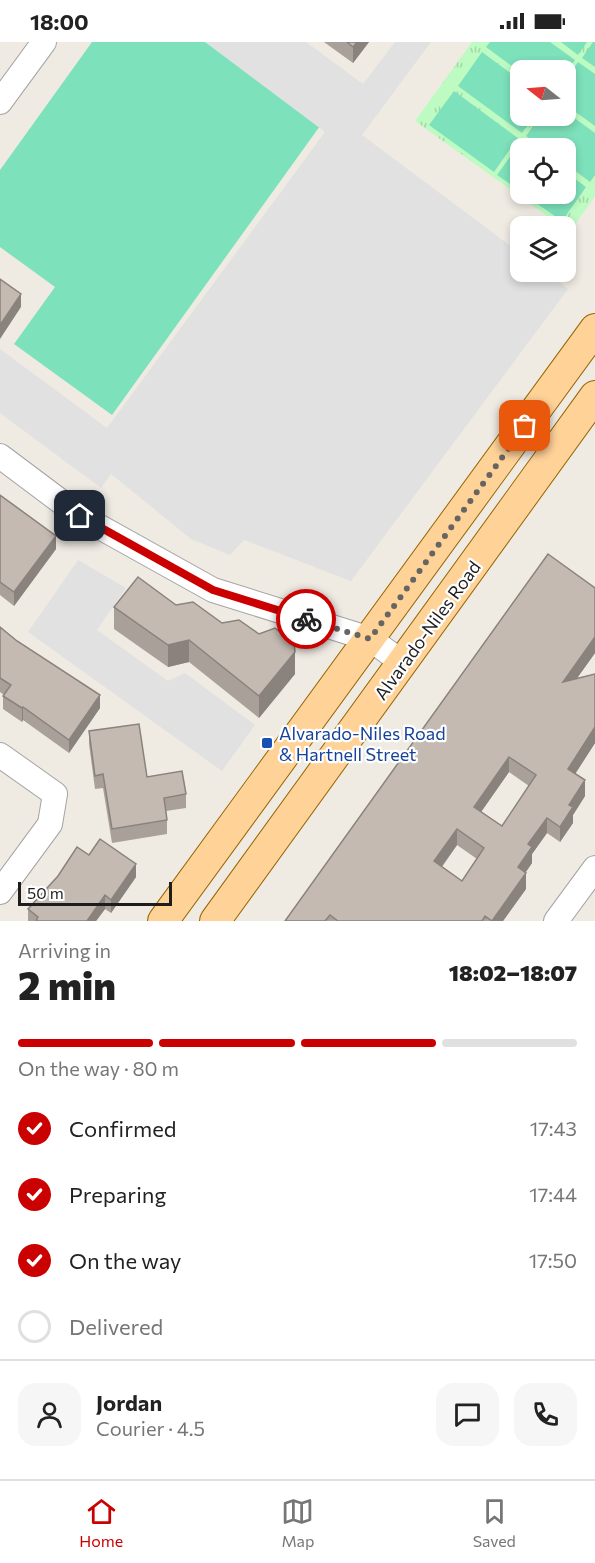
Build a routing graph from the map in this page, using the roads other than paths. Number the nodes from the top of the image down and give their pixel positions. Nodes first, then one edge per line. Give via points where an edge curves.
1 (44, 42) edge
2 (0, 102) edge
3 (595, 329) edge
4 (595, 396) edge
5 (0, 456) edge
6 (370, 639) junction
7 (403, 663) junction
8 (0, 755) edge
9 (595, 868) edge
10 (0, 892) edge
11 (163, 921) edge
12 (215, 921) edge
13 (556, 921) edge

1 - 2 street
3 - 6 main road
4 - 7 main road, Alvarado-Niles Road
5 - 6 street via 80,516 213,590
6 - 7 street
6 - 11 main road
7 - 12 main road, Alvarado-Niles Road
8 - 10 street via 55,794 50,824
9 - 13 street

